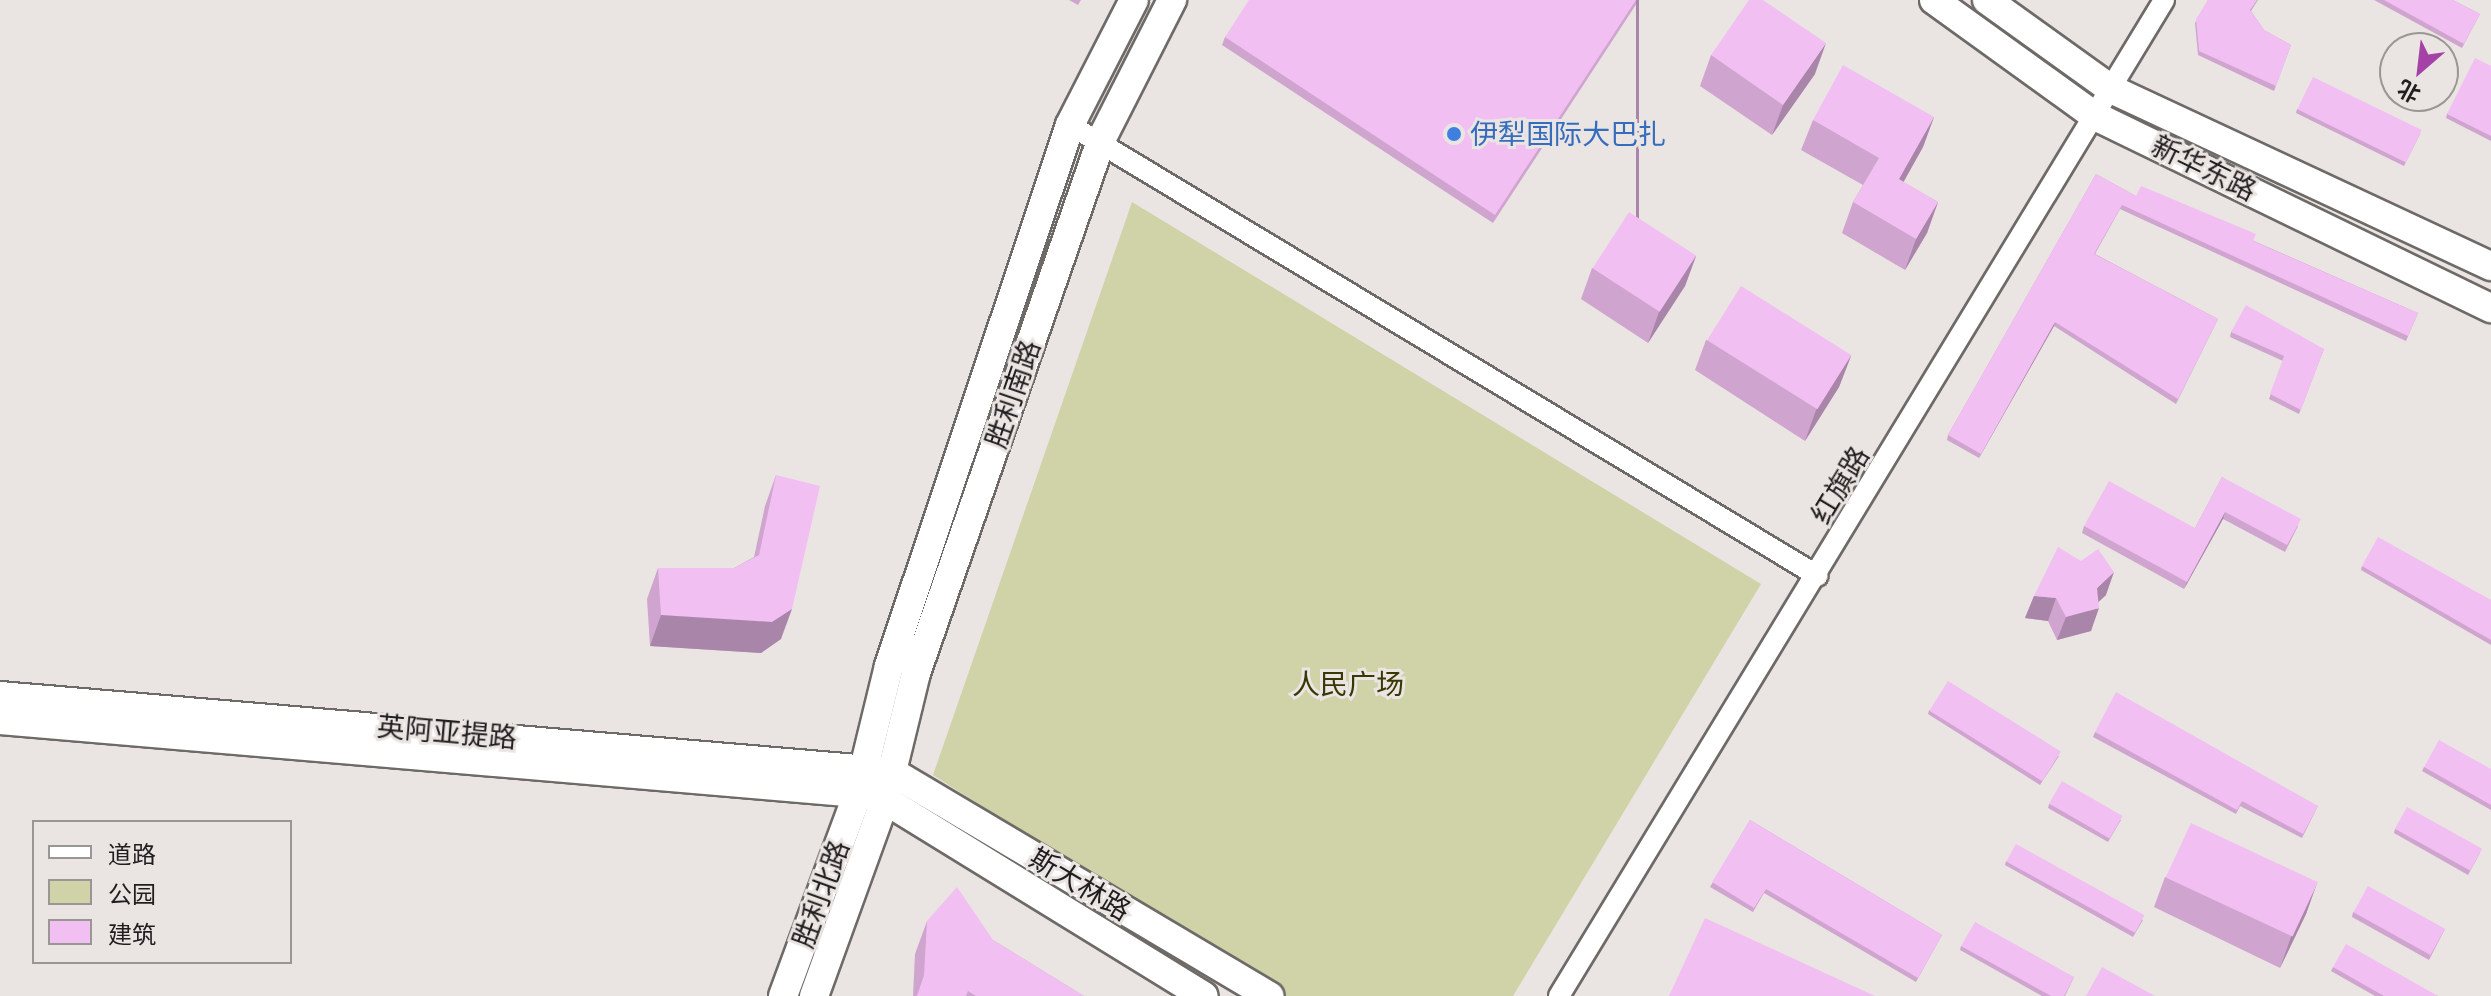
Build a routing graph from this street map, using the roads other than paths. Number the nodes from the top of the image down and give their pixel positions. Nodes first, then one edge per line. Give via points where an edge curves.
1 (1134, 0) edge
2 (1172, 0) edge
3 (1934, 0) edge
4 (1987, 0) edge
5 (2164, 0) edge
6 (2110, 88) junction
7 (2095, 116) junction
8 (1070, 125) junction
9 (1102, 138) junction
10 (2491, 266) edge
11 (2491, 308) edge
12 (1818, 576) junction
13 (0, 696) edge
14 (0, 720) edge
15 (872, 777) junction
16 (885, 800) junction
17 (783, 996) edge
18 (814, 996) edge
19 (1203, 996) edge
20 (1269, 996) edge
21 (1559, 996) edge

1 - 8 main road, 胜利南路
2 - 9 main road, 胜利南路
3 - 7 main road, 新华东路
4 - 6 main road, 新华东路
5 - 6 street, 红旗路
6 - 7 street, 红旗路
6 - 10 main road, 新华东路
7 - 11 main road, 新华东路
7 - 12 street, 红旗路
8 - 9 street
8 - 15 main road, 胜利南路 via 889,666
9 - 12 street
9 - 15 main road, 胜利南路 via 916,673
12 - 21 street, 红旗路
13 - 15 main road, 英阿亚提路
14 - 15 main road, 英阿亚提路
15 - 16 main road, 英阿亚提路
15 - 17 main road, 胜利北路
15 - 20 main road, 斯大林路
16 - 18 main road, 胜利北路
16 - 19 main road, 斯大林路

